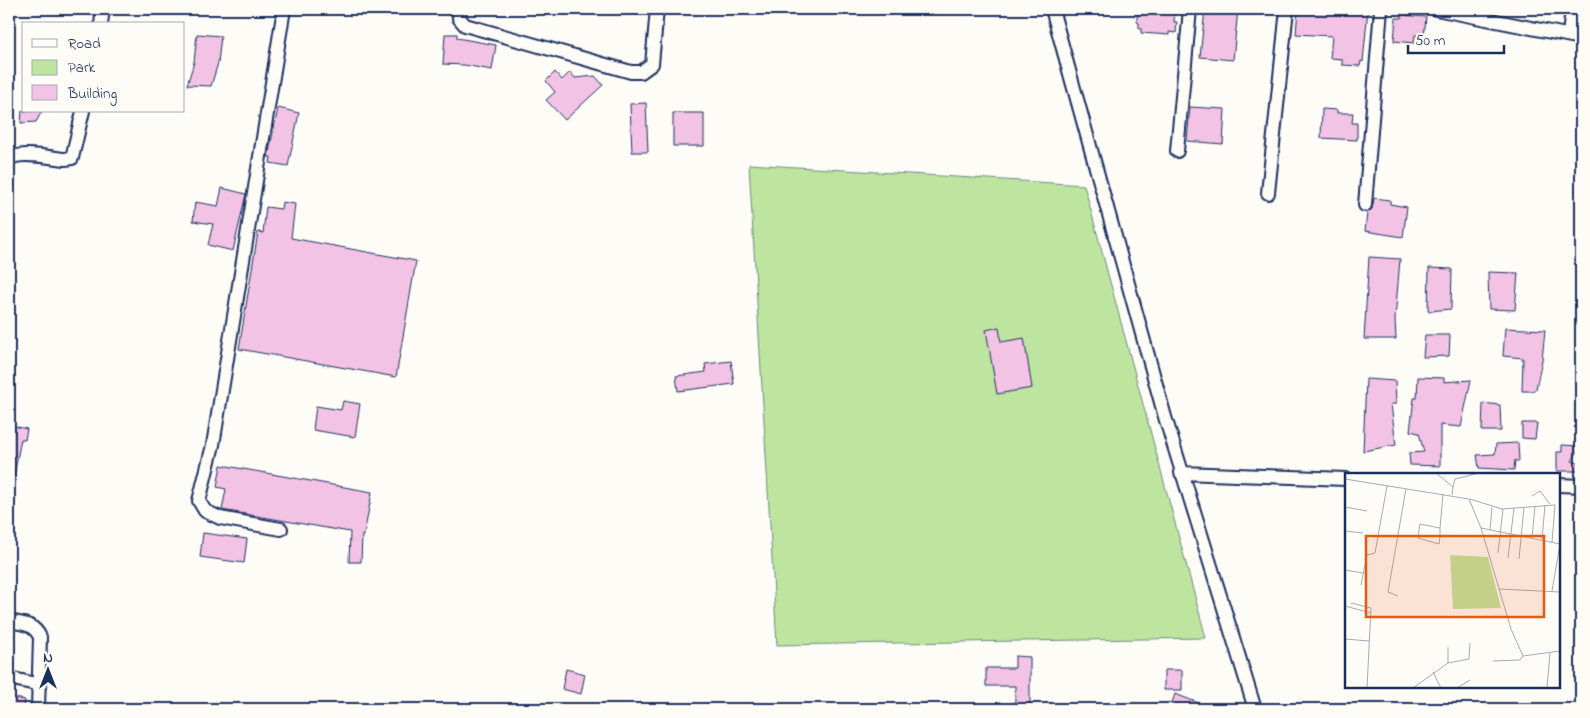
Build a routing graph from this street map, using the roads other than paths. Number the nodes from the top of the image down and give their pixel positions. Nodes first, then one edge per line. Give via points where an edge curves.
1 (103, 9) edge
2 (284, 9) edge
3 (460, 9) edge
4 (657, 9) edge
5 (1052, 9) edge
6 (1190, 9) edge
7 (1287, 9) edge
8 (1381, 9) edge
9 (1436, 9) edge
10 (1572, 9) edge
11 (1476, 13) edge
12 (101, 22) edge
13 (1575, 36) edge
14 (83, 112) edge
15 (1177, 151) dead end
16 (9, 160) edge
17 (1268, 193) dead end
18 (1365, 206) dead end
19 (1181, 473) junction
20 (1345, 478) edge
21 (1560, 485) edge
22 (1581, 486) edge
23 (281, 529) dead end
24 (9, 621) edge
25 (9, 678) edge
26 (40, 685) junction
27 (38, 709) edge
28 (1255, 709) edge

1 - 12 street
2 - 23 street via 213,445 199,501 205,511 220,518
3 - 4 street via 459,18 465,25 631,72 641,72 652,64
5 - 19 street
6 - 15 street
7 - 17 street
8 - 18 street
9 - 11 street
10 - 13 street
11 - 13 street
14 - 16 street via 72,158 20,155
19 - 20 street
19 - 28 street
21 - 22 street
24 - 26 street via 36,629 40,637
25 - 26 street
26 - 27 street

